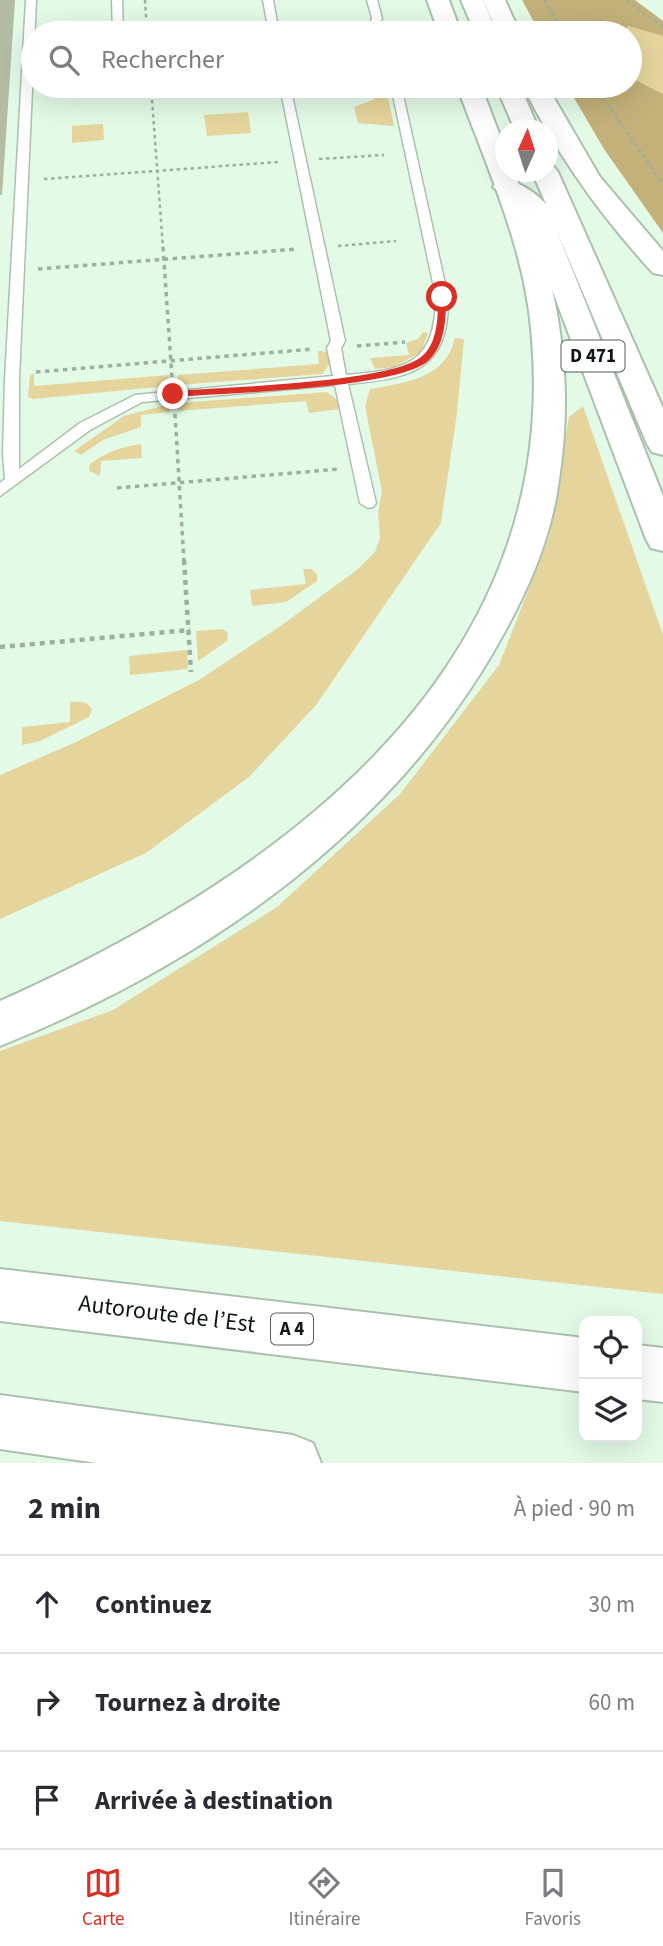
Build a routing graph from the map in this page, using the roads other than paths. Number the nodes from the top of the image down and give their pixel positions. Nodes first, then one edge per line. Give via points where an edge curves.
1 (32, 0) edge
2 (117, 0) edge
3 (268, 0) edge
4 (372, 0) edge
5 (438, 0) edge
6 (472, 0) edge
7 (495, 0) edge
8 (30, 21) edge
9 (118, 21) edge
10 (272, 21) edge
11 (376, 21) edge
12 (446, 21) edge
13 (481, 21) edge
14 (504, 21) edge
15 (26, 98) edge
16 (287, 98) edge
17 (399, 98) edge
18 (473, 98) edge
19 (513, 98) edge
20 (541, 98) edge
21 (522, 119) edge
22 (549, 182) edge
23 (506, 187) junction
24 (663, 267) edge
25 (340, 380) junction
26 (663, 444) edge
27 (4, 484) edge
28 (368, 503) dead end
29 (663, 539) edge
30 (0, 1024) edge
31 (0, 1295) edge
32 (579, 1364) edge
33 (642, 1373) edge
34 (663, 1375) edge
35 (0, 1422) edge
36 (293, 1463) edge

1 - 8 lane
2 - 9 lane
3 - 10 lane
4 - 11 lane
5 - 12 main road
6 - 13 main road
7 - 14 main road
15 - 27 lane via 10,454
16 - 25 lane via 338,341 334,348
17 - 25 lane via 442,297 442,318 435,346 425,359 384,376
18 - 23 main road
19 - 21 main road
20 - 24 main road via 587,179
22 - 26 main road, D 471
23 - 29 main road, D 471 via 534,206
23 - 30 main road via 543,308 549,423 532,530 519,569 475,653 449,696 380,780 282,865 222,909 102,977
25 - 27 lane via 140,398 91,423
25 - 28 lane
31 - 32 main road, Autoroute de l’Est / A 4
33 - 34 main road
35 - 36 main road

